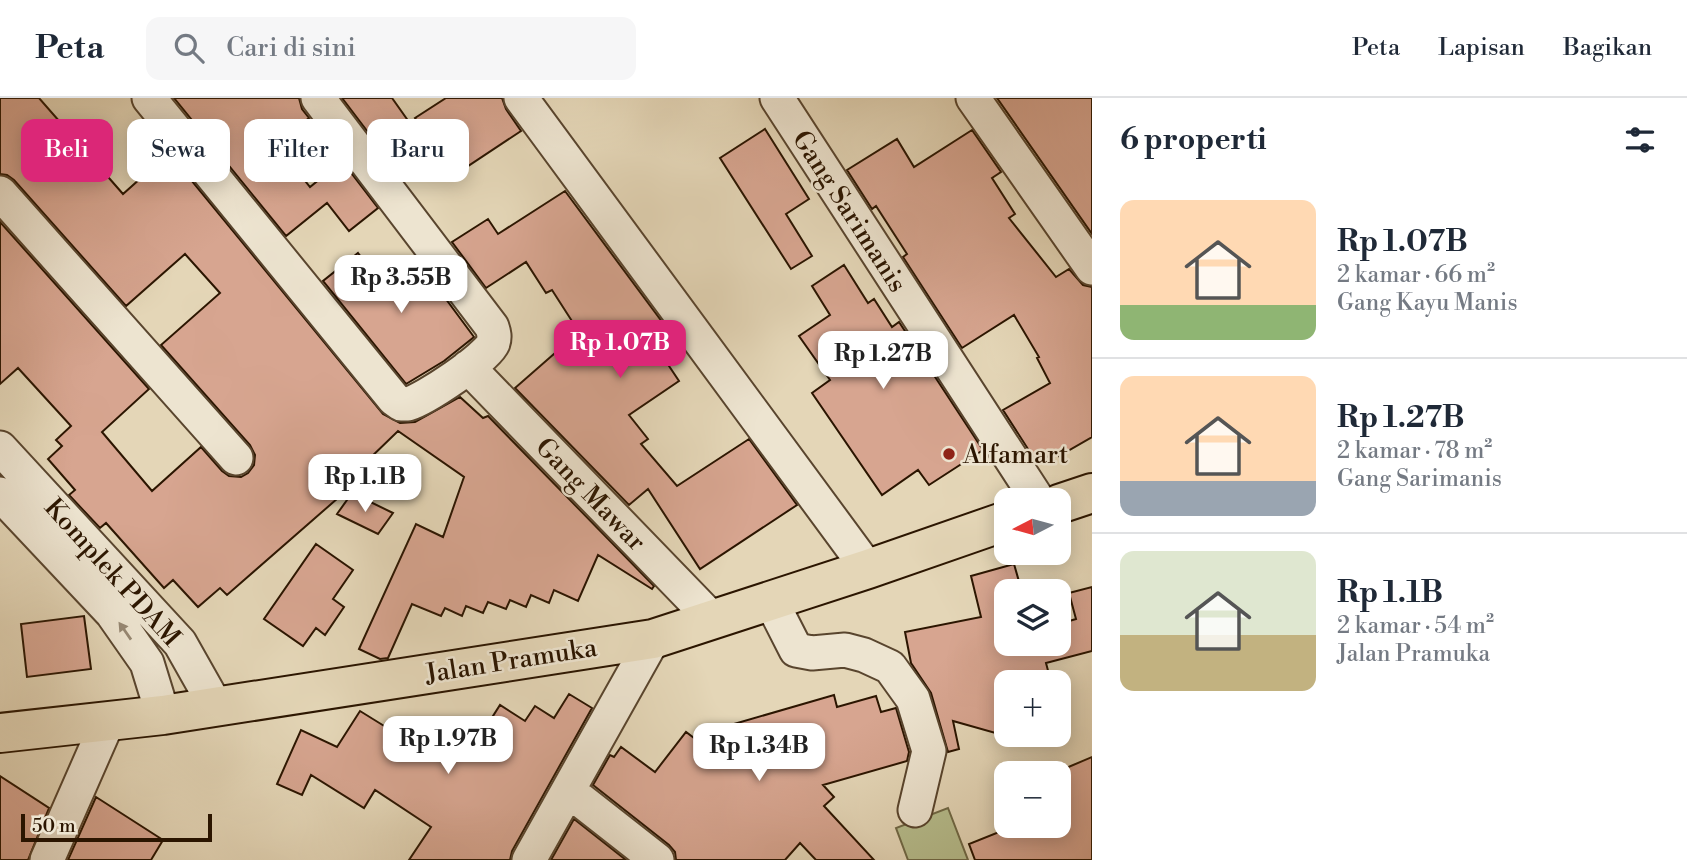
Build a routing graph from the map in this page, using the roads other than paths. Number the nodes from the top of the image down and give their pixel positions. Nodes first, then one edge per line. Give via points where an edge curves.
1 (149, 98) edge
2 (318, 98) edge
3 (521, 98) edge
4 (776, 98) edge
5 (973, 98) edge
6 (0, 193) edge
7 (1092, 268) edge
8 (468, 367) junction
9 (0, 448) edge
10 (236, 458) dead end
11 (1030, 488) edge
12 (1092, 493) edge
13 (0, 494) edge
14 (1071, 500) edge
15 (994, 526) edge
16 (868, 569) junction
17 (771, 601) junction
18 (713, 620) junction
19 (653, 639) junction
20 (180, 643) junction
21 (147, 663) junction
22 (215, 705) junction
23 (163, 715) junction
24 (108, 721) junction
25 (0, 733) edge
26 (569, 791) junction
27 (915, 810) dead end
28 (47, 860) edge
29 (529, 860) edge
30 (657, 860) edge

1 - 8 street via 394,399 401,404 415,402
2 - 8 street via 492,327 493,345
3 - 16 street
4 - 11 street, Gang Sarimanis
5 - 7 street
6 - 10 street
8 - 18 street, Gang Mawar
9 - 20 street, Komplek PDAM
12 - 14 main road
21 -> 13 street, Komplek PDAM via 112,613
15 - 16 main road, Jalan Pramuka
16 - 17 main road, Jalan Pramuka
17 - 18 main road, Jalan Pramuka
17 - 27 street via 796,650 845,650 890,667 912,699 929,751
18 - 19 main road, Jalan Pramuka
19 - 22 main road, Jalan Pramuka
19 - 26 street
20 - 21 street
20 - 22 street, Komplek PDAM
21 - 23 street, Komplek PDAM
22 - 23 main road, Jalan Pramuka
23 - 24 main road, Jalan Pramuka
24 - 25 main road, Jalan Pramuka
24 - 28 street
26 - 29 street
26 - 30 street

